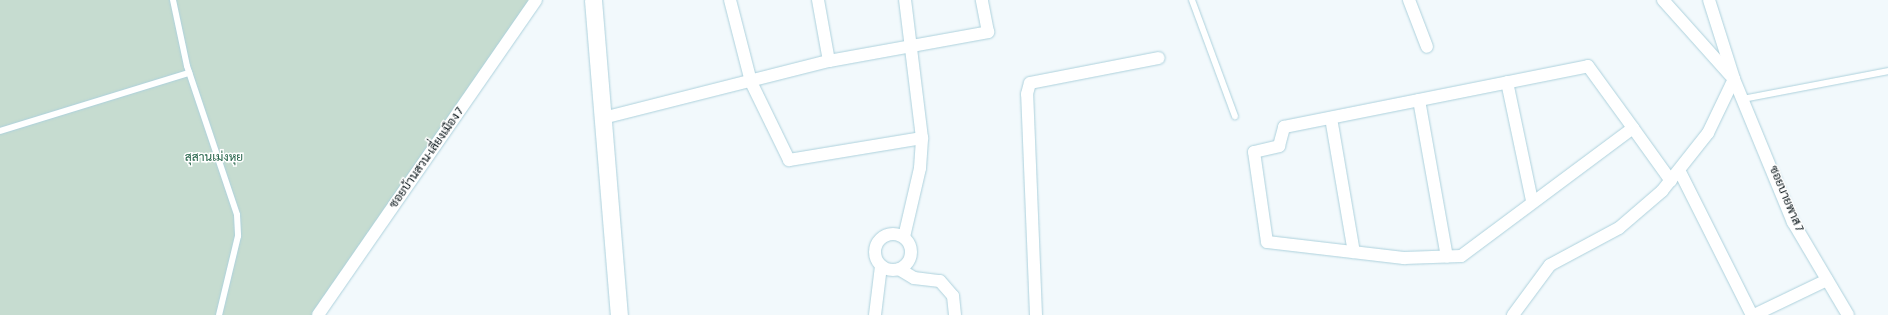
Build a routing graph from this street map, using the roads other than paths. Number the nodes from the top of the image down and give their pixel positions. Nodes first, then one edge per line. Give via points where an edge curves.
1 (173, 0) edge
2 (536, 0) edge
3 (593, 0) edge
4 (730, 0) edge
5 (818, 0) edge
6 (905, 0) edge
7 (982, 0) edge
8 (1192, 0) edge
9 (1409, 0) edge
10 (1662, 0) edge
11 (1709, 0) edge
12 (913, 46) junction
13 (1427, 47) dead end
14 (1159, 58) dead end
15 (829, 61) junction
16 (1888, 71) edge
17 (190, 73) junction
18 (1734, 79) junction
19 (751, 82) junction
20 (1508, 82) junction
21 (1743, 99) junction
22 (1419, 100) junction
23 (1235, 116) dead end
24 (603, 118) junction
25 (1331, 118) junction
26 (1633, 128) junction
27 (0, 131) edge
28 (922, 138) junction
29 (1679, 170) junction
30 (1671, 181) junction
31 (1532, 201) junction
32 (904, 237) junction
33 (1354, 252) junction
34 (1447, 257) junction
35 (881, 266) junction
36 (898, 269) junction
37 (1827, 280) junction
38 (219, 315) edge
39 (318, 315) edge
40 (620, 315) edge
41 (875, 315) edge
42 (955, 315) edge
43 (1036, 315) edge
44 (1513, 315) edge
45 (1753, 315) edge
46 (1848, 315) edge

1 - 17 lane
2 - 39 street, ซอยบ้านสวน-เลี่ยงเมือง 7
3 - 24 street
4 - 19 street
5 - 15 street
6 - 12 street
7 - 12 street via 988,32
8 - 23 lane
9 - 13 street
10 - 18 street
11 - 18 street
12 - 15 street
12 - 28 street
14 - 43 street via 1030,83 1027,94
15 - 19 street
16 - 21 lane
17 - 27 lane
17 - 38 lane via 238,215 238,236
18 - 21 street, ซอยบายพาส 7
18 - 29 street via 1708,133
19 - 24 street
19 - 28 street via 789,160
20 - 22 street
20 - 26 street via 1588,66
20 - 31 street
21 - 37 street, ซอยบายพาส 7 via 1793,222
22 - 25 street
22 - 34 street
24 - 40 street
25 - 33 street
25 - 33 street via 1284,127 1278,146 1254,152 1267,242
26 - 30 street
26 - 31 street
28 - 32 street via 920,168
29 - 30 street
29 - 45 street
30 - 44 street via 1619,228 1550,265
31 - 34 street via 1461,256
32 - 35 street via 887,234 877,242 875,255
32 - 36 street via 911,247 910,258
33 - 34 street via 1404,258
35 - 36 street
35 - 41 street
36 - 42 street via 914,278 940,281 953,296
37 - 45 street
37 - 46 street, ซอยบายพาส 7

